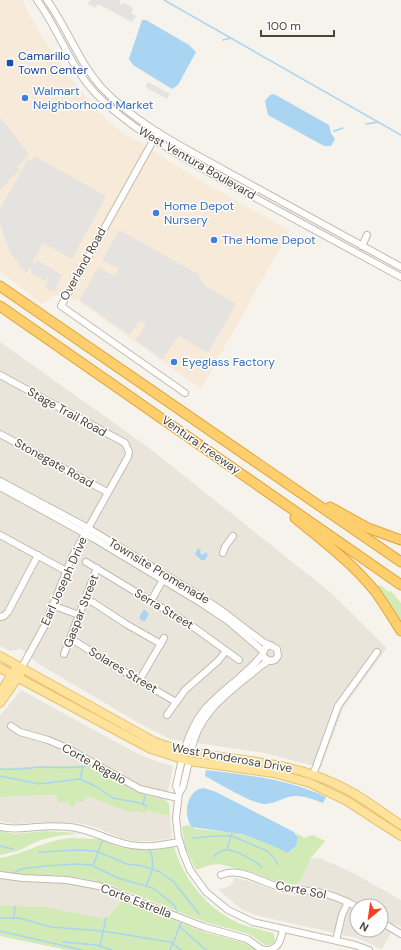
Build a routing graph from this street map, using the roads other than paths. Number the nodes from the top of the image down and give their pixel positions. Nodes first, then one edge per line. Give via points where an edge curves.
1 (37, 0) edge
2 (47, 0) edge
3 (158, 132) junction
4 (152, 140) junction
5 (293, 208) junction
6 (288, 216) junction
7 (367, 235) dead end
8 (362, 246) junction
9 (401, 267) edge
10 (401, 277) edge
11 (0, 286) edge
12 (0, 306) edge
13 (0, 375) edge
14 (185, 393) dead end
15 (0, 434) edge
16 (129, 452) joint
17 (0, 481) edge
18 (289, 485) junction
19 (0, 488) edge
20 (107, 492) junction
21 (275, 497) junction
22 (86, 531) junction
23 (0, 535) edge
24 (233, 536) dead end
25 (401, 540) edge
26 (223, 553) dead end
27 (38, 555) junction
28 (86, 562) dead end
29 (401, 562) edge
30 (97, 568) junction
31 (66, 570) junction
32 (164, 578) junction
33 (401, 585) edge
34 (85, 599) junction
35 (150, 601) junction
36 (52, 605) junction
37 (79, 615) junction
38 (0, 617) edge
39 (401, 631) edge
40 (70, 639) junction
41 (270, 646) junction
42 (226, 651) junction
43 (263, 652) junction
44 (377, 652) dead end
45 (64, 654) dead end
46 (0, 656) edge
47 (239, 660) dead end
48 (268, 661) junction
49 (21, 667) junction
50 (0, 668) edge
51 (15, 676) junction
52 (140, 681) junction
53 (0, 693) edge
54 (176, 702) junction
55 (0, 703) edge
56 (167, 715) dead end
57 (11, 726) dead end
58 (186, 756) junction
59 (312, 775) junction
60 (310, 783) junction
61 (178, 796) junction
62 (0, 826) edge
63 (401, 826) edge
64 (401, 836) edge
65 (179, 842) junction
66 (0, 875) edge
67 (221, 875) dead end
68 (348, 902) joint
69 (389, 927) edge
70 (282, 929) junction
71 (401, 934) edge
72 (336, 940) junction
73 (266, 950) edge
74 (269, 950) edge
75 (369, 950) edge

1 - 4 street, West Ventura Boulevard via 88,84 116,112
2 - 3 street, West Ventura Boulevard via 58,15 81,60 108,94 131,114
3 - 4 street, Overland Road
3 - 5 street, West Ventura Boulevard
4 - 6 street, West Ventura Boulevard
4 - 14 street, Overland Road via 60,306
5 - 6 street
5 - 8 street, West Ventura Boulevard
6 - 10 street, West Ventura Boulevard
7 - 8 street
8 - 9 street, West Ventura Boulevard
11 - 18 highway, Ventura Freeway
12 - 21 highway, Ventura Freeway
13 - 16 street, Stage Trail Road via 125,443
15 - 20 street, Stonegate Road
16 - 20 street, Earl Joseph Drive
17 - 22 street, Townsite Promenade
18 - 25 highway via 368,528
18 - 29 highway, Ventura Freeway
19 - 22 street, Townsite Promenade
20 - 22 street, Earl Joseph Drive
21 - 33 highway, Ventura Freeway
21 - 39 highway via 287,511 350,564 375,591
22 - 31 street, Earl Joseph Drive
22 - 32 street, Townsite Promenade
23 - 27 street
24 - 26 street
27 - 31 street
27 - 38 street via 8,612
28 - 30 street, Serra Street
30 - 34 street, Gaspar Street
30 - 35 street, Serra Street
31 - 36 street, Earl Joseph Drive
32 - 35 street
32 - 41 street, Townsite Promenade via 212,603
32 - 43 street, Townsite Promenade via 218,614
34 - 37 street, Gaspar Street
34 - 52 street via 126,624 162,641
35 - 42 street, Serra Street via 192,626
36 - 37 street
36 - 49 street, Earl Joseph Drive via 42,630
37 - 40 street, Gaspar Street
40 - 45 street, Gaspar Street
40 - 52 street, Solares Street
41 - 43 street
41 - 48 street via 277,649 278,656 273,661
42 - 47 street, Serra Street
42 - 54 street
43 - 48 street via 264,658
43 - 58 street via 257,662 201,712 190,731
44 - 59 street via 338,706
46 - 49 main road, West Ponderosa Drive
48 - 58 street via 210,711 198,727
49 - 51 main road, Earl Joseph Drive
49 - 58 main road, West Ponderosa Drive via 145,737
50 - 51 main road, West Ponderosa Drive
51 - 53 main road, Earl Joseph Drive
51 - 55 main road, Earl Joseph Drive
51 - 58 main road, West Ponderosa Drive via 141,744 161,753
52 - 54 street, Solares Street
54 - 56 street
57 - 61 street, Corte Regalo via 20,732 58,744 140,789
58 - 59 main road, West Ponderosa Drive via 276,765
58 - 60 main road, West Ponderosa Drive via 274,773
58 - 61 street via 183,788
59 - 60 main road
59 - 63 main road, West Ponderosa Drive via 340,786
60 - 64 main road, West Ponderosa Drive via 348,801
61 - 65 street via 176,818
62 - 65 street via 15,829 77,828 120,843 141,846
65 - 70 street via 190,870 213,898 244,918
66 - 73 street, Corte Estrella via 67,880 99,886 193,923 248,939
67 - 68 street, Corte Sol via 231,872 251,876 281,888 322,893
68 - 72 street via 342,914
69 - 71 street
70 - 72 street
70 - 74 street via 278,945
72 - 75 street

